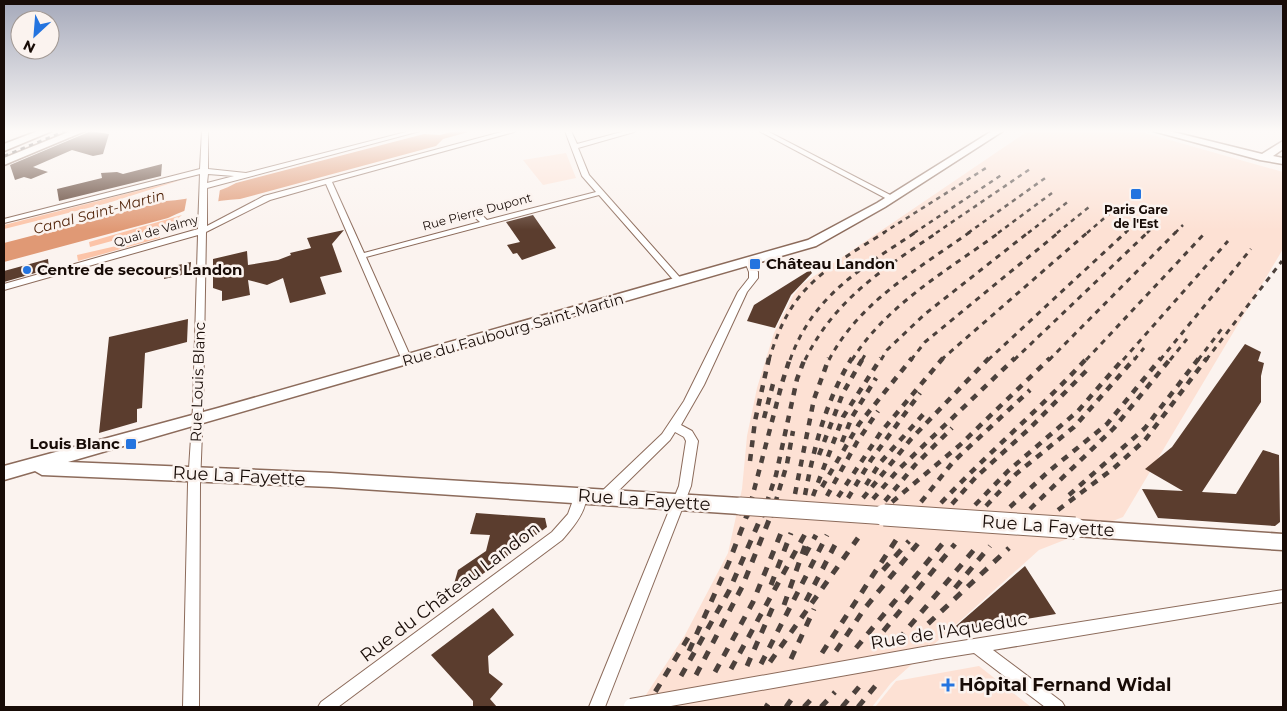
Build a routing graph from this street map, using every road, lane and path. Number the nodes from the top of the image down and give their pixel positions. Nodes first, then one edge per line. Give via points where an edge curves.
1 (203, 164) edge
2 (287, 164) edge
3 (391, 164) edge
4 (581, 164) edge
5 (826, 164) edge
6 (946, 164) edge
7 (203, 171) junction
8 (244, 175) junction
9 (328, 181) junction
10 (204, 189) junction
11 (600, 193) junction
12 (892, 198) junction
13 (474, 212) dead end
14 (4, 221) edge
15 (484, 222) junction
16 (202, 232) junction
17 (361, 256) junction
18 (749, 262) junction
19 (680, 282) junction
20 (4, 288) edge
21 (407, 360) junction
22 (198, 420) junction
23 (674, 426) junction
24 (4, 466) edge
25 (23, 468) junction
26 (4, 472) edge
27 (195, 473) junction
28 (580, 495) junction
29 (604, 497) junction
30 (679, 502) junction
31 (1283, 542) edge
32 (1283, 596) edge
33 (978, 646) junction
34 (191, 707) edge
35 (326, 707) edge
36 (597, 707) edge
37 (626, 707) edge
38 (1057, 707) edge

1 - 7 street
2 - 8 street
3 - 9 street, Quai de Valmy
4 - 11 street
5 - 12 street
6 - 12 main road, Rue du Faubourg Saint-Martin
7 - 8 street
7 - 10 street
7 - 14 street
8 - 10 street
9 - 16 street, Quai de Valmy via 259,201
9 - 17 street
10 - 16 street, Rue Louis Blanc
11 - 15 street, Rue Pierre Dupont
11 - 19 street
12 - 18 main road, Rue du Faubourg Saint-Martin via 812,243
13 - 15 street
15 - 17 street, Rue Pierre Dupont
16 - 20 street, Quai de Valmy
16 - 22 street, Rue Louis Blanc
17 - 21 street
18 - 19 main road, Rue du Faubourg Saint-Martin
18 - 23 street via 755,272 754,279 742,292 698,387
19 - 21 main road, Rue du Faubourg Saint-Martin
21 - 22 main road, Rue du Faubourg Saint-Martin
22 - 25 main road, Rue du Faubourg Saint-Martin
22 - 27 street, Rue Louis Blanc
23 - 29 street
23 - 30 street via 688,434 692,441 685,486
24 - 25 main road, Rue La Fayette
25 - 26 main road, Rue du Faubourg Saint-Martin
25 - 27 main road, Rue La Fayette
27 - 28 main road, Rue La Fayette
27 - 34 street, Rue Louis Blanc
28 - 29 main road, Rue La Fayette
28 - 35 street, Rue du Château Landon via 579,510 557,536
29 - 30 main road, Rue La Fayette
30 - 31 main road, Rue La Fayette, bridge
30 - 36 street
32 - 33 street, Rue de l'Aqueduc
33 - 37 street, Rue de l'Aqueduc, bridge
33 - 38 street

